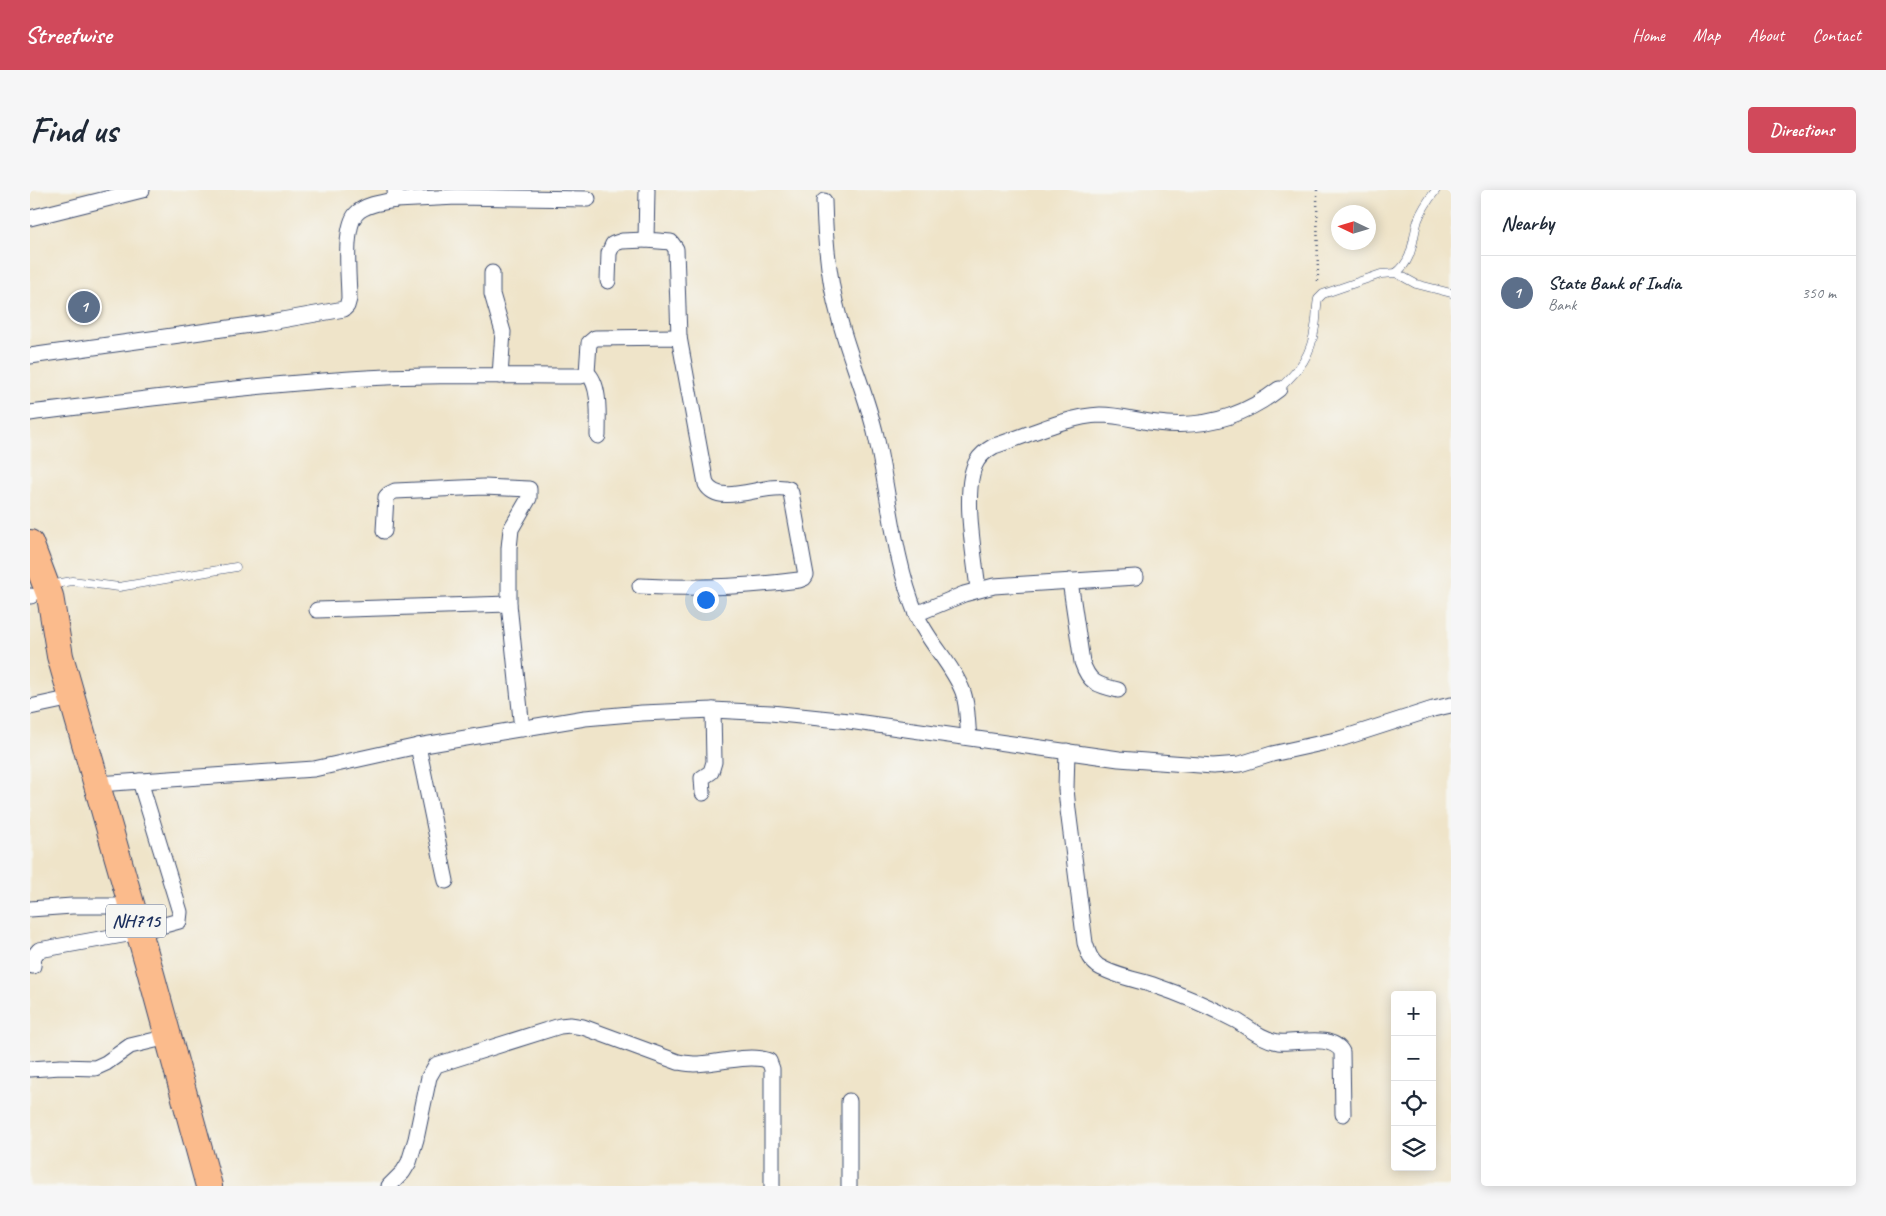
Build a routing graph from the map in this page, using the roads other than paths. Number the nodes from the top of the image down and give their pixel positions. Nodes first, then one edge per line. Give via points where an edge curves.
1 (142, 190) edge
2 (647, 190) edge
3 (1436, 190) edge
4 (396, 195) edge
5 (588, 199) dead end
6 (824, 200) dead end
7 (30, 218) edge
8 (646, 240) junction
9 (1396, 272) junction
10 (492, 273) dead end
11 (608, 281) dead end
12 (1451, 293) edge
13 (679, 337) junction
14 (30, 356) edge
15 (587, 373) junction
16 (500, 376) junction
17 (1279, 389) joint
18 (30, 414) edge
19 (598, 436) dead end
20 (384, 531) dead end
21 (30, 544) edge
22 (236, 567) dead end
23 (1136, 577) dead end
24 (1070, 581) junction
25 (640, 586) dead end
26 (978, 589) junction
27 (34, 592) edge
28 (509, 604) junction
29 (317, 610) dead end
30 (916, 614) junction
31 (1118, 690) dead end
32 (72, 698) junction
33 (1451, 705) edge
34 (30, 707) edge
35 (713, 710) junction
36 (522, 729) junction
37 (969, 737) junction
38 (418, 746) junction
39 (1066, 751) junction
40 (140, 781) junction
41 (98, 784) junction
42 (703, 793) dead end
43 (446, 881) dead end
44 (132, 906) junction
45 (30, 909) edge
46 (139, 932) junction
47 (33, 966) dead end
48 (168, 1036) junction
49 (30, 1069) edge
50 (849, 1101) dead end
51 (1343, 1114) dead end
52 (209, 1186) edge
53 (389, 1186) edge
54 (772, 1186) edge
55 (849, 1186) edge

1 - 7 street
2 - 8 street
3 - 9 lane via 1415,229 1408,259
4 - 5 street
4 - 14 street via 367,207 352,220 348,299 344,309
6 - 30 street via 824,233 838,317 876,435 896,540
8 - 11 street via 622,240 613,244 609,253
8 - 13 street via 670,242 676,249
9 - 12 lane via 1416,284
9 - 17 lane via 1322,294 1318,299 1312,344 1306,360
10 - 16 street via 493,300 503,332
13 - 15 street via 595,338 589,343
13 - 25 street via 709,491 720,494 780,488 789,490 806,575 799,580 746,586
15 - 16 street via 581,376
15 - 19 street via 596,389
16 - 18 street via 421,376 279,384
17 - 26 street via 1262,403 1218,420 1177,425 1116,416 1085,416 984,452 973,469 970,491
20 - 28 street via 386,497 395,491 484,487 529,489 529,498 511,529
21 - 27 highway
22 - 27 lane via 119,587 72,581
23 - 24 street
24 - 26 street
24 - 31 street via 1085,672 1101,686
26 - 30 street
27 - 32 highway, NH715 via 50,596 60,656
28 - 29 street
28 - 36 street
30 - 37 street via 958,682 966,704
32 - 34 street
32 - 41 highway, NH715
33 - 39 street via 1340,739 1240,764 1191,766
35 - 36 street via 584,718
35 - 37 street via 849,720
35 - 42 street via 714,762 711,772 701,781
36 - 38 street
37 - 39 street
38 - 40 street via 314,769
38 - 43 street
39 - 51 street via 1068,810 1089,957 1098,966 1195,1002 1267,1039 1325,1041 1339,1046 1342,1052
40 - 41 street
40 - 46 street via 181,917 176,923
41 - 44 highway, NH715
44 - 45 street
44 - 46 highway, NH715
46 - 47 street via 39,950 34,956
46 - 48 highway, NH715
48 - 49 street via 130,1046 94,1068
48 - 52 highway, NH715
50 - 55 street
53 - 54 street via 409,1162 429,1077 436,1065 570,1025 678,1062 769,1061 772,1069

